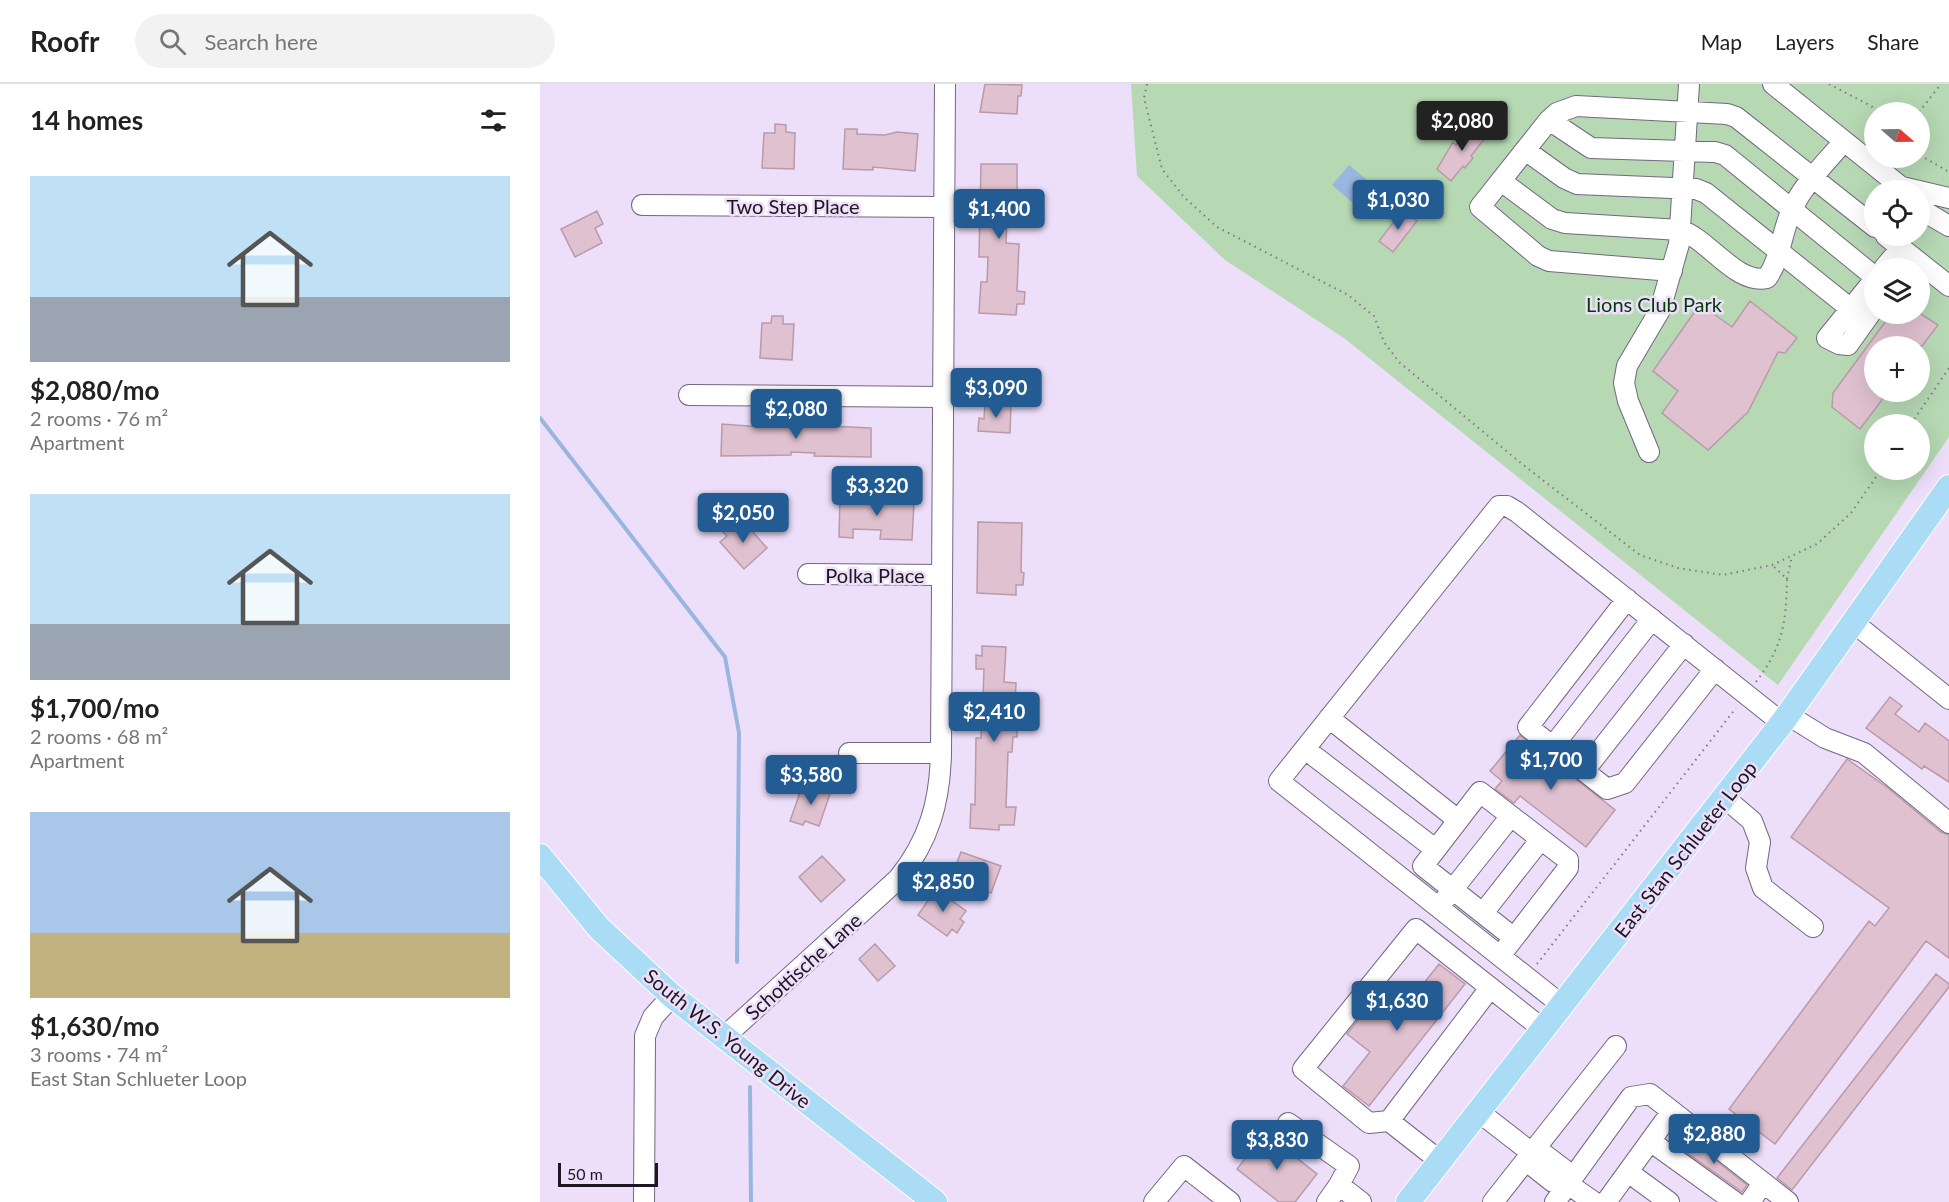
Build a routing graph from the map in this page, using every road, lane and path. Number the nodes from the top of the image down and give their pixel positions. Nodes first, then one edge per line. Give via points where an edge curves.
1 (945, 84) edge
2 (1147, 84) edge
3 (1689, 84) edge
4 (1773, 84) edge
5 (1829, 84) edge
6 (1941, 84) edge
7 (1864, 102) edge
8 (1927, 102) edge
9 (1687, 112) junction
10 (1549, 120) junction
11 (1844, 141) junction
12 (1525, 150) junction
13 (1685, 150) junction
14 (1930, 161) edge
15 (1949, 172) edge
16 (1813, 178) junction
17 (1501, 180) junction
18 (1892, 180) edge
19 (1682, 189) junction
20 (1930, 194) edge
21 (1949, 198) edge
22 (642, 205) dead end
23 (945, 207) junction
24 (1791, 211) junction
25 (1930, 215) edge
26 (1864, 218) edge
27 (1949, 226) edge
28 (1680, 230) junction
29 (1898, 246) edge
30 (1901, 248) junction
31 (1779, 251) junction
32 (1892, 258) edge
33 (1672, 271) junction
34 (1864, 282) edge
35 (1949, 286) edge
36 (1864, 298) edge
37 (1851, 309) junction
38 (1864, 310) edge
39 (1949, 368) edge
40 (689, 395) dead end
41 (943, 397) junction
42 (1918, 414) edge
43 (1649, 452) dead end
44 (1874, 480) edge
45 (1949, 488) edge
46 (1792, 556) junction
47 (1772, 565) junction
48 (808, 574) dead end
49 (942, 575) junction
50 (1787, 579) junction
51 (1627, 599) junction
52 (1652, 619) junction
53 (1854, 623) junction
54 (1684, 645) junction
55 (1715, 669) junction
56 (1746, 694) junction
57 (1949, 699) edge
58 (1329, 718) junction
59 (1785, 719) junction
60 (1553, 747) junction
61 (1305, 749) junction
62 (849, 753) dead end
63 (941, 753) junction
64 (1584, 771) junction
65 (1725, 798) junction
66 (1511, 816) junction
67 (1458, 820) junction
68 (1949, 823) edge
69 (1541, 839) junction
70 (1435, 849) junction
71 (540, 856) edge
72 (1453, 890) junction
73 (1439, 907) junction
74 (1483, 913) junction
75 (1813, 927) dead end
76 (1514, 938) junction
77 (1500, 956) junction
78 (1527, 977) junction
79 (1490, 988) junction
80 (672, 996) junction
81 (1563, 1006) junction
82 (1544, 1030) junction
83 (724, 1037) junction
84 (1616, 1046) dead end
85 (1479, 1112) junction
86 (1672, 1112) junction
87 (1389, 1121) junction
88 (1288, 1123) dead end
89 (1650, 1141) junction
90 (1532, 1153) junction
91 (1440, 1161) junction
92 (1628, 1172) junction
93 (1763, 1183) junction
94 (1568, 1184) junction
95 (1340, 1185) junction
96 (644, 1202) edge
97 (935, 1202) edge
98 (1154, 1202) edge
99 (1230, 1202) edge
100 (1327, 1202) edge
101 (1361, 1202) edge
102 (1408, 1202) edge
103 (1493, 1202) edge
104 (1555, 1202) edge
105 (1594, 1202) edge
106 (1606, 1202) edge
107 (1669, 1202) edge
108 (1735, 1202) edge
109 (1750, 1202) edge
110 (1788, 1202) edge

1 - 23 street, Schottische Lane
2 - 47 path via 1144,98 1162,169 1184,197 1217,227 1348,296 1374,316 1384,342 1399,362 1558,492 1640,555 1678,568 1723,574
3 - 9 street
4 - 11 street
5 - 7 path
6 - 8 path
9 - 10 street via 1576,106
9 - 13 street
9 - 16 street via 1736,117
10 - 12 street
10 - 13 street via 1591,148
11 - 16 street
11 - 18 street
12 - 17 street
12 - 19 street via 1577,184
13 - 19 street
13 - 24 street via 1725,155
14 - 15 path
16 - 24 street
16 - 26 street
17 - 28 street via 1552,219 1565,224
17 - 33 street via 1480,207 1538,256 1559,263
19 - 28 street
19 - 31 street via 1706,193
20 - 21 street
22 - 23 street, Two Step Place
23 - 41 street, Schottische Lane
24 - 31 street
24 - 34 street
25 - 27 street
28 - 31 street via 1692,234 1746,277 1758,280 1772,272
28 - 33 street
29 - 30 street
30 - 32 street
30 - 35 street
31 - 37 street
33 - 43 street via 1660,310 1627,366 1624,383
36 - 37 street
37 - 38 street via 1827,338 1848,345
39 - 42 path
40 - 41 street
41 - 49 street, Schottische Lane
44 - 46 path via 1851,513 1817,544
45 - 53 main road, East Stan Schlueter Loop
46 - 47 path
46 - 50 path
47 - 50 path
48 - 49 street, Polka Place
49 - 63 street, Schottische Lane
50 - 56 path via 1786,616 1774,657
51 - 52 street
51 - 58 street via 1517,512 1499,506
51 - 60 street via 1528,727
52 - 54 street
52 - 60 street
53 - 57 street
53 - 59 main road, East Stan Schlueter Loop
54 - 55 street
54 - 64 street
55 - 56 street
55 - 64 street via 1625,783 1607,789
56 - 59 street
56 - 78 path
58 - 61 street
58 - 67 street
59 - 65 main road, East Stan Schlueter Loop
59 - 68 street via 1864,753
60 - 64 street
61 - 70 street
61 - 73 street via 1279,781
62 - 63 street
63 - 83 street, Schottische Lane via 936,805 926,836 910,864 885,892
65 - 75 street via 1752,821 1760,842 1756,868 1763,888
65 - 81 main road, East Stan Schlueter Loop
66 - 67 street via 1480,792
66 - 69 street
66 - 72 street
67 - 70 street
69 - 74 street
69 - 76 street via 1568,860 1568,868
70 - 72 street via 1422,866
71 - 80 main road, South W.S. Young Drive via 599,928
72 - 73 street
72 - 74 street
73 - 77 street
74 - 76 street
76 - 77 street
77 - 78 street
78 - 81 street
79 - 82 street
79 - 87 street
79 - 87 street via 1416,929 1303,1070 1369,1123
80 - 83 main road, South W.S. Young Drive
80 - 96 street via 653,1017 645,1036
81 - 82 main road, East Stan Schlueter Loop
82 - 85 main road, East Stan Schlueter Loop
83 - 97 main road, South W.S. Young Drive
84 - 90 street
85 - 90 street
85 - 91 main road, East Stan Schlueter Loop
86 - 89 street
86 - 93 street
86 - 94 street via 1650,1094 1631,1097
87 - 91 street
88 - 95 street via 1349,1166
89 - 92 street
89 - 108 street
90 - 94 street via 1545,1155 1566,1171
90 - 103 street
91 - 102 main road, East Stan Schlueter Loop
92 - 106 street
92 - 107 street
93 - 109 street
93 - 110 street
94 - 104 street
94 - 105 street
95 - 100 street
95 - 101 street
98 - 99 street via 1184,1166

